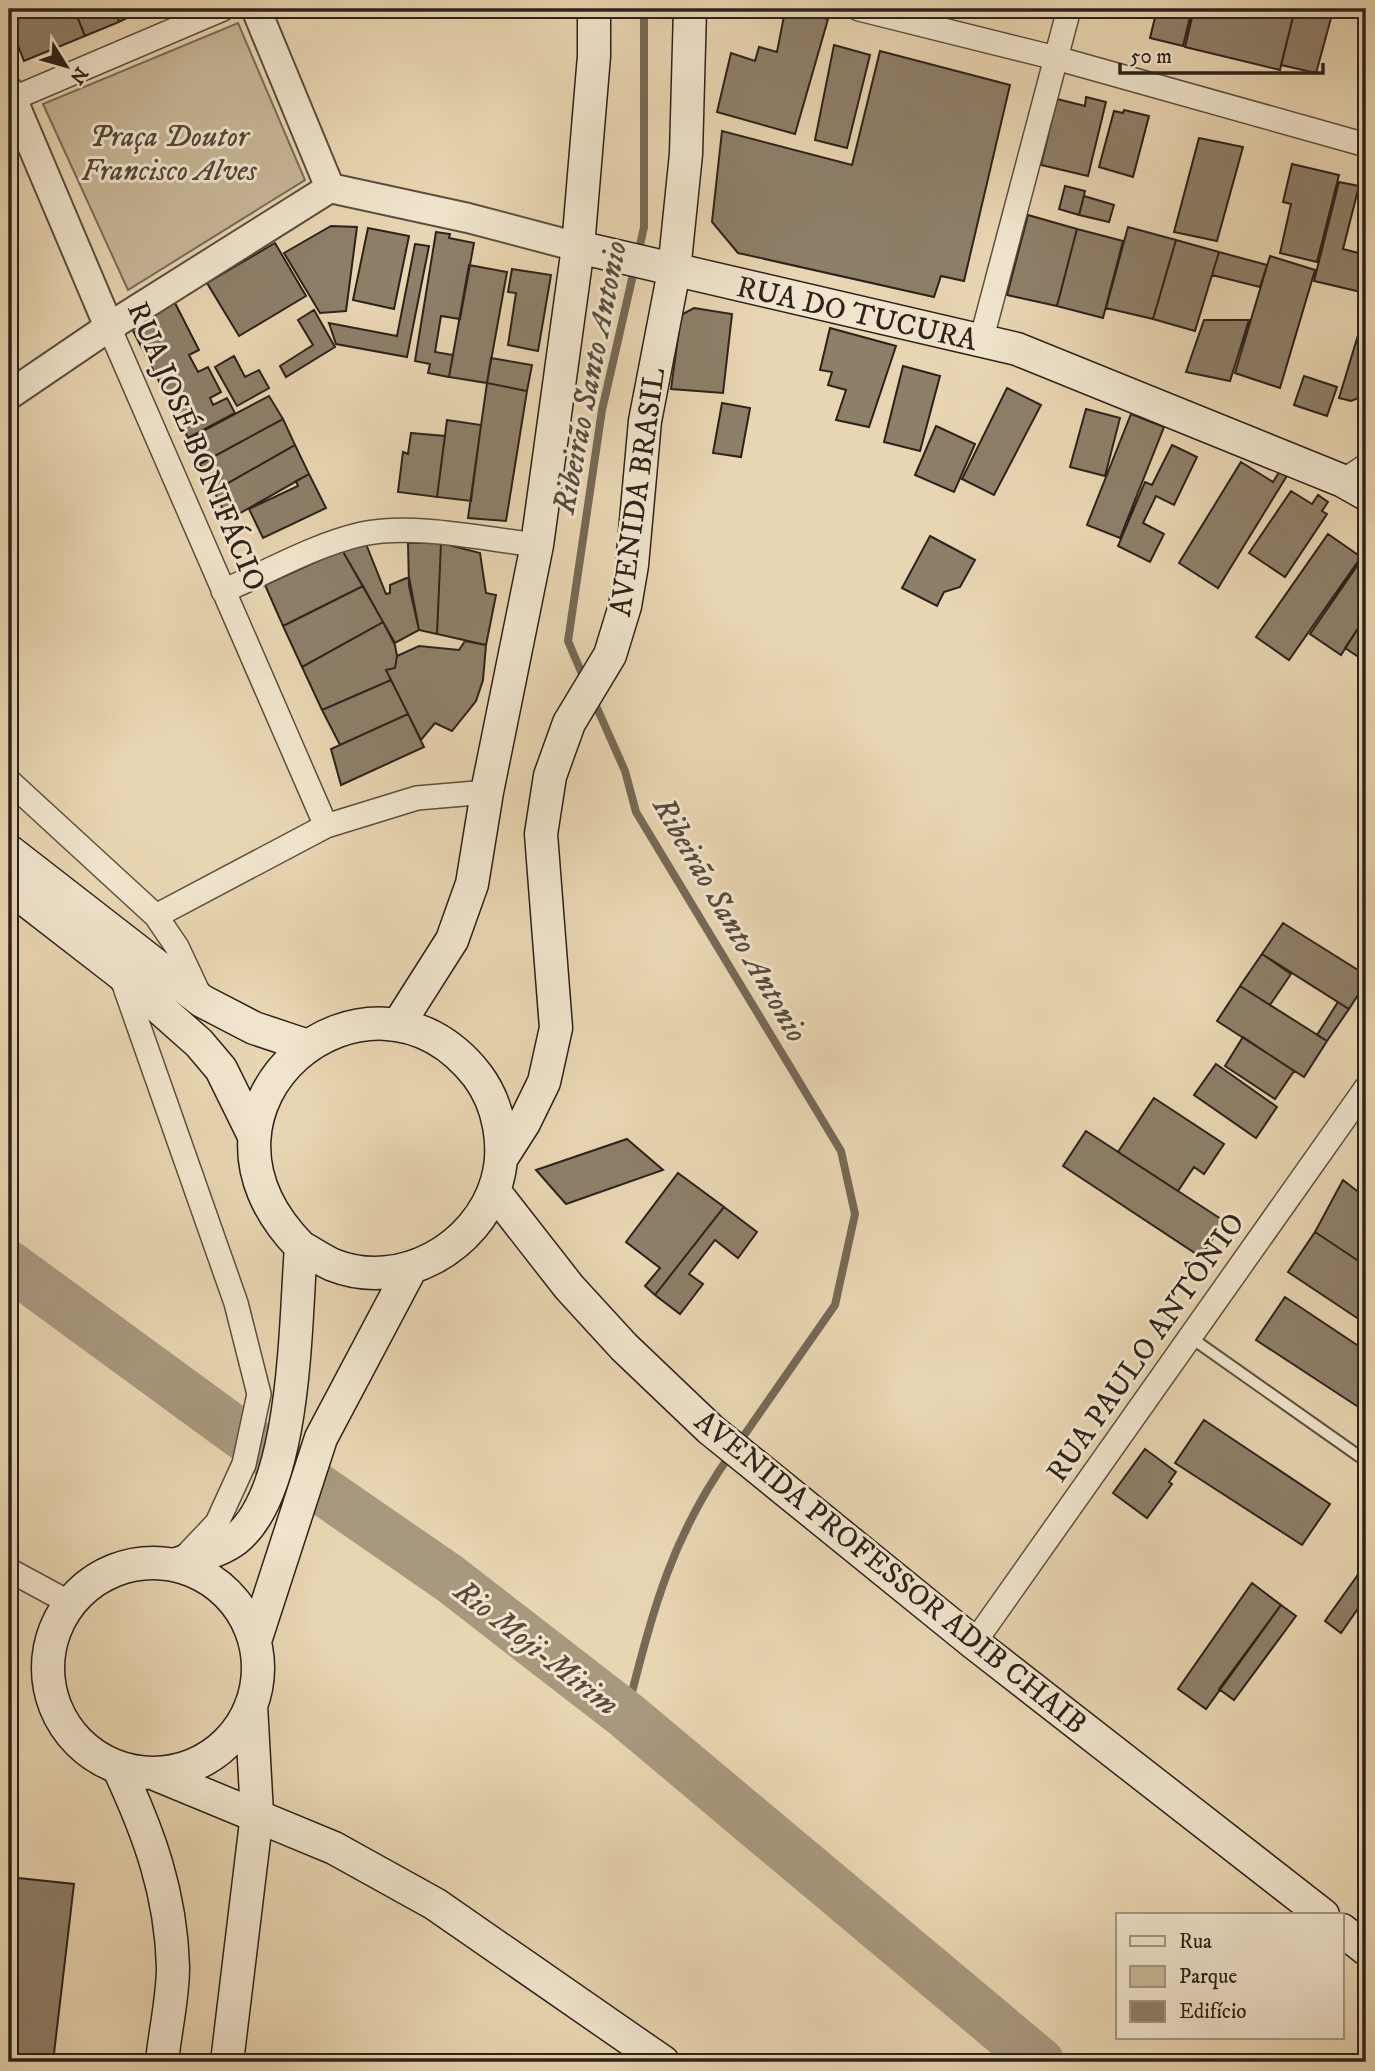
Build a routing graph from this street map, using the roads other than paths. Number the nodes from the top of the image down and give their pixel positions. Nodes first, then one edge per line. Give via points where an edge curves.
1 (223, 9) edge
2 (256, 9) edge
3 (594, 9) edge
4 (690, 9) edge
5 (859, 9) edge
6 (1069, 9) edge
7 (1056, 58) junction
8 (10, 95) edge
9 (1366, 145) edge
10 (330, 188) junction
11 (589, 250) junction
12 (666, 269) junction
13 (109, 327) junction
14 (981, 341) junction
15 (9, 395) edge
16 (1358, 480) edge
17 (537, 545) junction
18 (223, 591) junction
19 (9, 781) edge
20 (487, 792) junction
21 (326, 825) junction
22 (9, 851) edge
23 (9, 887) edge
24 (156, 916) junction
25 (120, 973) junction
26 (202, 1001) junction
27 (398, 1025) junction
28 (308, 1046) junction
29 (1366, 1088) edge
30 (254, 1136) junction
31 (501, 1159) junction
32 (494, 1191) junction
33 (301, 1247) junction
34 (411, 1268) junction
35 (1190, 1338) junction
36 (1366, 1461) edge
37 (177, 1564) junction
38 (9, 1570) edge
39 (70, 1603) junction
40 (255, 1641) junction
41 (975, 1643) junction
42 (251, 1705) junction
43 (118, 1767) junction
44 (154, 1774) junction
45 (257, 1814) junction
46 (1320, 1913) edge
47 (1344, 1932) edge
48 (1366, 1949) edge
49 (162, 2062) edge
50 (227, 2062) edge
51 (663, 2062) edge

1 - 8 street
2 - 10 street
3 - 11 main road
4 - 12 main road, AVENIDA BRASIL via 686,154
5 - 7 street
6 - 7 street
7 - 9 street
7 - 14 street
8 - 13 street, RUA JOSÉ BONIFÁCIO
10 - 11 street, RUA DO TUCURA
10 - 13 street
11 - 12 main road, RUA DO TUCURA
11 - 17 main road
12 - 14 main road, RUA DO TUCURA
12 - 31 main road, AVENIDA BRASIL via 625,606 610,655 569,723 550,776 541,834 556,1028 544,1082
13 - 15 street
13 - 18 street, RUA JOSÉ BONIFÁCIO
14 - 16 main road, RUA DO TUCURA via 1017,349
17 - 18 street via 399,530 361,534
17 - 20 main road
18 - 21 street, RUA JOSÉ BONIFÁCIO
19 - 24 street
20 - 21 street via 417,798
20 - 27 main road via 472,884 452,940
21 - 24 street
22 - 26 main road
23 - 25 main road
24 - 26 street via 177,947
25 - 30 main road via 199,1043 221,1069
25 - 37 street via 236,1303 258,1394 244,1464 217,1523
26 - 28 main road via 254,1028
27 - 28 main road via 350,1027
27 - 31 main road via 433,1037 463,1058 486,1087 499,1121
28 - 30 main road via 281,1070 263,1102
29 - 35 street, RUA PAULO ANTÔNIO
30 - 33 main road via 255,1168 263,1198 279,1225
31 - 32 main road
32 - 34 main road via 462,1240
32 - 41 main road, AVENIDA PROFESSOR ADIB CHAIB via 587,1307 710,1429
33 - 34 main road via 335,1266 372,1272
33 - 37 main road via 289,1415 266,1497 235,1540
34 - 40 main road via 321,1438
35 - 36 lane
35 - 41 street, RUA PAULO ANTÔNIO
37 - 39 main road via 141,1563 106,1573
37 - 40 main road via 212,1580 240,1607
38 - 39 street
39 - 43 main road via 56,1625 47,1661 51,1697 67,1730 93,1755
40 - 42 main road via 257,1684
41 - 46 main road, AVENIDA PROFESSOR ADIB CHAIB
42 - 44 main road via 236,1733 213,1755 184,1769
42 - 45 main road
43 - 44 main road
43 - 49 main road via 146,1825 163,1881 173,1968
44 - 45 main road
45 - 50 main road
45 - 51 main road via 334,1847 435,1904
47 - 48 main road

